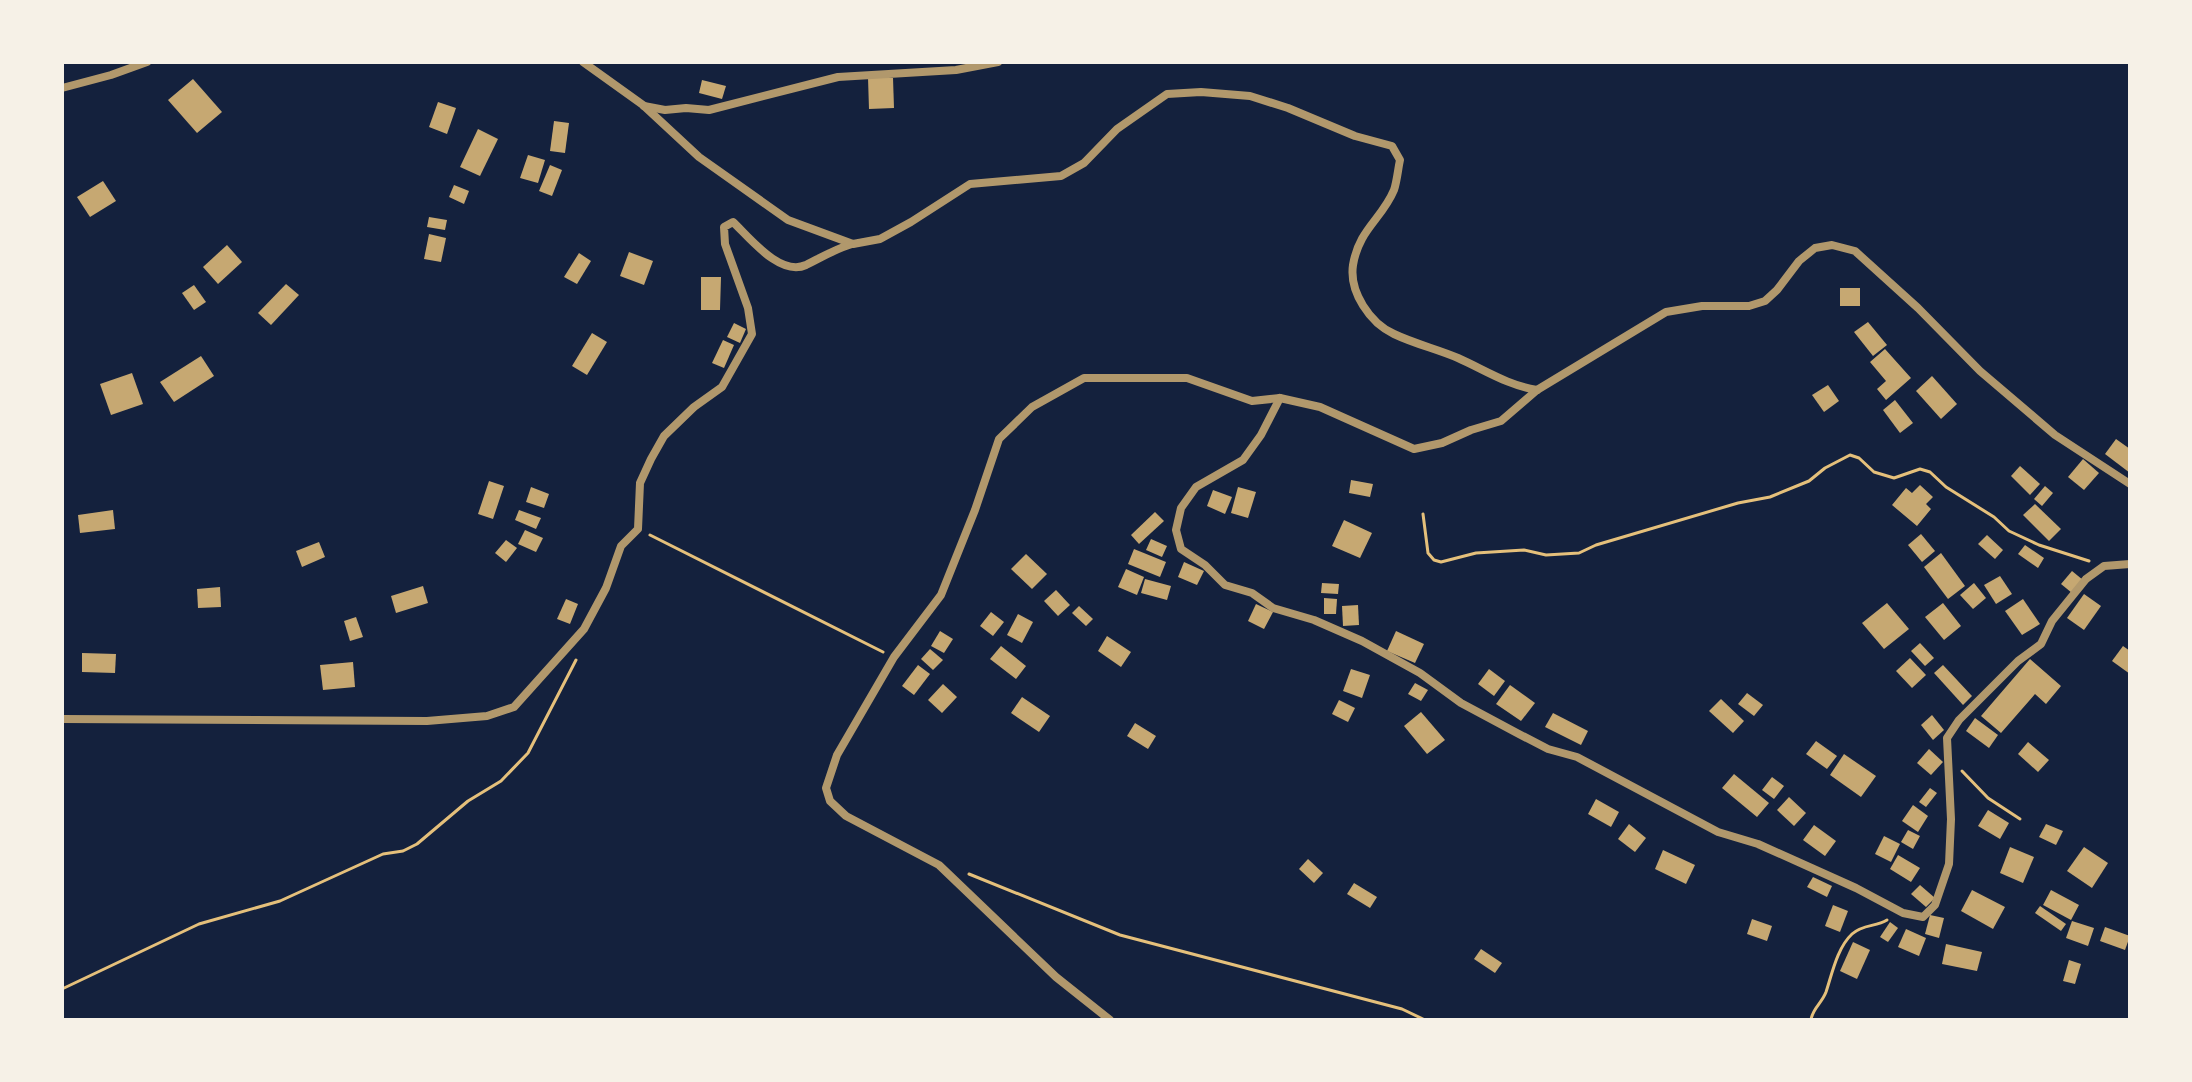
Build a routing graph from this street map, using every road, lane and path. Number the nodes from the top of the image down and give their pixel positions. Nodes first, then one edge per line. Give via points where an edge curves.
1 (147, 62) edge
2 (583, 62) edge
3 (998, 62) edge
4 (62, 88) edge
5 (643, 105) junction
6 (853, 244) junction
7 (1537, 390) junction
8 (1280, 398) junction
9 (2130, 484) edge
10 (1423, 514) dead end
11 (638, 529) junction
12 (2130, 564) edge
13 (2104, 566) junction
14 (894, 657) junction
15 (576, 660) dead end
16 (62, 719) edge
17 (1947, 756) junction
18 (2020, 819) dead end
19 (969, 874) dead end
20 (1903, 913) junction
21 (62, 989) edge
22 (1110, 1020) edge
23 (1425, 1020) edge
24 (1811, 1020) edge

1 - 4 street
2 - 5 street
3 - 5 street via 956,70 838,77 709,110
5 - 6 street via 699,157 788,220
6 - 7 street via 880,239 970,184 1061,176 1167,94 1250,96 1392,146 1400,160 1394,190 1359,241 1352,267 1355,293 1393,334 1505,382
6 - 11 street via 793,267 764,253 733,222 724,227 752,334 722,387 664,436 640,483
7 - 8 street via 1501,421 1414,449 1320,407
7 - 9 street via 1666,312 1765,301 1799,261 1815,248 1832,245 1855,251 2012,399 2055,435
8 - 14 street via 1252,401 1187,378 1084,378 1032,407 999,439 941,595
8 - 20 street via 1243,460 1196,487 1181,508 1176,530 1181,549 1225,585 1362,641 1548,749 1577,757 1718,832 1796,860
10 - 13 path via 1428,553 1441,562 1476,553 1579,553 1770,497 1850,455 1894,478 1920,469 1930,472 2009,531
11 - 14 path
11 - 16 street via 621,546 584,629 514,707 487,716 427,721
12 - 13 street
13 - 17 street via 2086,579 2052,621 2041,644 1959,720 1947,738
14 - 22 street via 837,755 826,788 830,801 846,816 939,865 1056,977
15 - 21 path via 528,753 501,781 417,844 280,901 199,924
17 - 18 path via 1988,798
17 - 20 street via 1947,875 1935,905 1923,917
19 - 23 path via 1120,935 1402,1009
20 - 24 path via 1851,935

